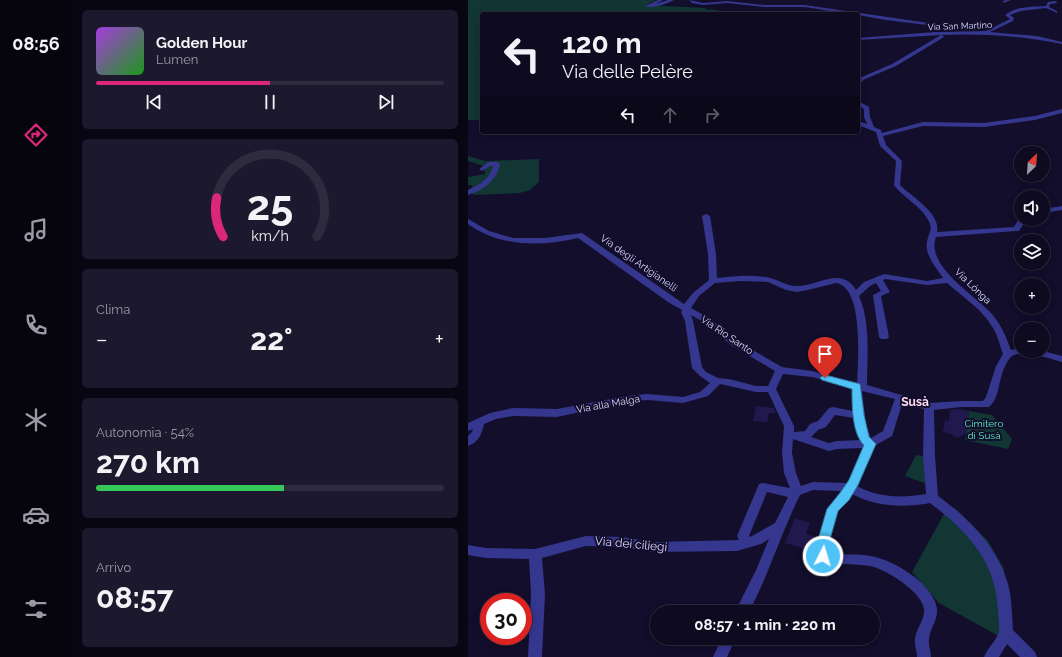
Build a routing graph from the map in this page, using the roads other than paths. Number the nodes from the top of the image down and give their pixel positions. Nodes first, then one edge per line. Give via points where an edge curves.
1 (661, 0) edge
2 (672, 0) edge
3 (691, 0) edge
4 (760, 0) edge
5 (1009, 0) edge
6 (1045, 0) edge
7 (1004, 2) dead end
8 (1056, 2) junction
9 (1062, 3) edge
10 (764, 6) junction
11 (770, 6) junction
12 (1047, 6) junction
13 (774, 10) dead end
14 (844, 12) edge
15 (1056, 12) dead end
16 (860, 15) edge
17 (864, 17) junction
18 (860, 18) edge
19 (963, 28) junction
20 (990, 32) junction
21 (945, 34) junction
22 (951, 34) junction
23 (860, 40) edge
24 (1062, 43) edge
25 (860, 79) edge
26 (860, 104) edge
27 (1062, 111) edge
28 (860, 124) edge
29 (871, 128) junction
30 (881, 135) junction
31 (482, 169) dead end
32 (468, 193) edge
33 (1062, 208) edge
34 (1050, 210) edge
35 (706, 216) dead end
36 (468, 221) edge
37 (1018, 226) edge
38 (933, 235) junction
39 (878, 279) junction
40 (948, 280) junction
41 (713, 281) junction
42 (856, 295) junction
43 (686, 308) junction
44 (884, 337) dead end
45 (1008, 354) junction
46 (1062, 359) edge
47 (780, 370) junction
48 (717, 382) junction
49 (859, 387) junction
50 (771, 389) junction
51 (903, 400) junction
52 (929, 407) junction
53 (858, 415) junction
54 (479, 423) junction
55 (468, 428) edge
56 (794, 435) junction
57 (468, 442) edge
58 (870, 444) junction
59 (849, 487) junction
60 (795, 493) junction
61 (932, 498) junction
62 (779, 526) junction
63 (747, 543) junction
64 (468, 550) edge
65 (535, 554) junction
66 (746, 605) edge
67 (1006, 633) junction
68 (726, 645) edge
69 (535, 657) edge
70 (720, 657) edge
71 (924, 657) edge
72 (991, 657) edge
73 (1030, 657) edge

1 - 2 street via 647,6
3 - 10 street via 703,4 727,2
4 - 10 street
5 - 7 street
6 - 8 street
8 - 9 street
8 - 12 street
10 - 11 street
11 - 13 street
11 - 14 street via 805,6
12 - 15 street
12 - 20 street via 1008,13 1012,20
16 - 17 street
17 - 18 street
17 - 19 street
19 - 20 street
19 - 22 street
20 - 22 street, Via San Martino
20 - 24 street, Via San Martino via 1033,36
21 - 22 street, Via San Martino
21 - 23 street, Via San Martino
21 - 25 street via 899,62
26 - 29 street via 867,108
27 - 30 street via 1035,118 984,125 923,124
28 - 29 street, Via Lónga
29 - 30 street, Via Lónga
30 - 38 street, Via Lónga via 884,146 899,162 897,185 928,215 935,232
31 - 32 street via 489,164 497,164 493,178
33 - 34 street
35 - 41 street
36 - 43 street, Via degli Artigianelli via 486,233 514,241 579,235
37 - 38 street via 1016,229
38 - 40 street, Via Lónga via 931,250
39 - 40 street via 884,276 927,282
39 - 42 street via 867,284
39 - 44 street via 886,292 877,295
40 - 45 street, Via Lónga via 994,323
41 - 42 street via 759,279 797,289 837,281 846,284
41 - 43 street via 698,293
42 - 49 street via 861,314
43 - 47 street, Via Rio Santo via 706,320 734,343
43 - 48 street via 697,368 702,374
45 - 46 street via 1028,351
45 - 52 street via 998,373 988,403 979,406 961,404
47 - 49 street, Via Rio Santo via 812,374
47 - 50 street
48 - 50 street
48 - 54 street, Via alla Malga via 704,394 683,400 627,398 557,413 513,412 494,416
49 - 51 street, Via Rio Santo
49 - 53 street
50 - 56 street
51 - 52 street, Via Rio Santo
51 - 58 street via 898,402 888,433
52 - 61 street
53 - 56 street via 833,411 822,424 814,426 808,434
53 - 58 street via 864,439
54 - 55 street, Via alla Malga
54 - 57 street via 477,434
56 - 58 street via 828,448 837,445
56 - 60 street via 787,454
58 - 59 street via 854,482
59 - 60 street via 814,486
59 - 61 street via 887,502
59 - 71 street via 833,509 821,550 823,556 834,560 860,560 880,564 894,570 925,597 930,604 930,615 922,639
60 - 62 street
60 - 63 street via 763,487 743,536
61 - 67 street via 956,516 992,558 1002,585
62 - 63 street, Via dei ciliegi via 757,540
62 - 66 street via 773,548
63 - 65 street, Via dei ciliegi via 737,546 671,548 586,541
64 - 65 street, Via dei ciliegi
65 - 69 street via 538,594
67 - 72 street
67 - 73 street
68 - 70 street

